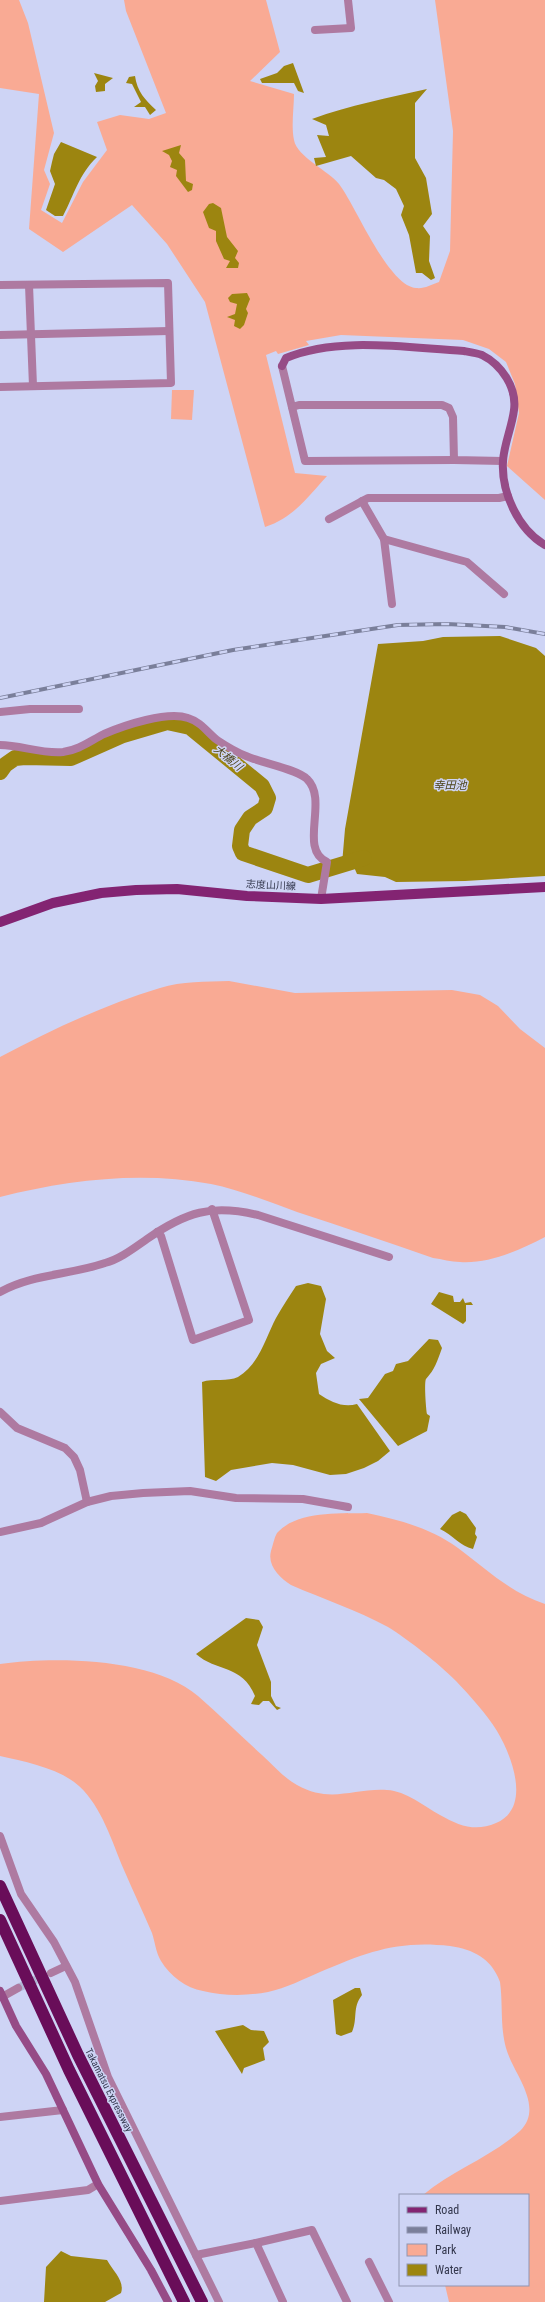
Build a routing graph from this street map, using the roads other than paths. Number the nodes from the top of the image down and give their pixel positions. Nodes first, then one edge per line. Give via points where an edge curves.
1 (348, 0) edge
2 (315, 30) dead end
3 (0, 285) edge
4 (29, 285) junction
5 (169, 331) junction
6 (31, 334) junction
7 (0, 335) edge
8 (33, 386) junction
9 (0, 387) edge
10 (292, 406) junction
11 (454, 460) junction
12 (503, 461) junction
13 (508, 496) junction
14 (362, 501) junction
15 (329, 519) dead end
16 (384, 539) junction
17 (545, 545) edge
18 (504, 594) dead end
19 (392, 604) dead end
20 (79, 709) dead end
21 (0, 712) edge
22 (0, 745) edge
23 (545, 887) edge
24 (321, 899) junction
25 (0, 922) edge
26 (212, 1209) junction
27 (157, 1232) junction
28 (389, 1257) dead end
29 (0, 1292) edge
30 (0, 1412) edge
31 (87, 1502) junction
32 (348, 1507) dead end
33 (0, 1532) edge
34 (0, 1836) edge
35 (0, 1886) edge
36 (0, 1920) edge
37 (66, 1966) junction
38 (51, 1973) tunnel mouth
39 (18, 1988) tunnel mouth
40 (1, 1994) edge
41 (63, 2110) junction
42 (0, 2117) edge
43 (98, 2184) junction
44 (0, 2201) edge
45 (256, 2243) junction
46 (196, 2255) junction
47 (369, 2262) dead end
48 (168, 2302) edge
49 (184, 2302) edge
50 (202, 2302) edge
51 (219, 2302) edge
52 (283, 2302) edge
53 (347, 2302) edge
54 (390, 2302) edge

1 - 2 street via 351,28
3 - 4 street
4 - 5 street via 168,283
4 - 6 street
5 - 6 street
5 - 8 street via 171,383
6 - 7 street
6 - 8 street
8 - 9 street
10 - 11 street via 305,461
10 - 11 street via 442,405 449,408 454,416
10 - 12 street via 282,366 286,358 313,349 352,346 464,351 482,355 508,379 513,394 514,409
11 - 12 street
12 - 13 street
13 - 14 street via 368,498
13 - 17 street via 525,527
14 - 15 street
14 - 16 street
16 - 18 street via 467,562
16 - 19 street
20 - 21 street
22 - 24 street via 62,752 77,749 104,734 154,718 171,715 199,723 216,740 238,753 259,762 300,773 309,780 316,810 313,838 315,852 326,862
23 - 24 main road, 志度山川線
24 - 25 main road, 志度山川線 via 247,896 177,889 136,890 101,893 53,903
26 - 27 street via 176,1220
26 - 27 street via 249,1320 193,1340 161,1236
26 - 28 street via 238,1210 258,1215
27 - 29 street via 107,1263 80,1271 45,1276
30 - 31 street via 17,1428 65,1448 74,1457 80,1470
31 - 32 street via 110,1496 190,1490 236,1498 303,1499
31 - 33 street via 41,1523
34 - 37 street via 22,1894 54,1942
35 - 50 highway, Takamatsu Expressway via 75,2048
36 - 49 highway via 69,2070
37 - 38 street
37 - 46 street via 75,1982 108,2077
39 - 40 street
40 - 41 street
41 - 42 street
41 - 43 street
43 - 44 street via 88,2190
43 - 48 street
45 - 46 street
45 - 52 street
45 - 53 street via 312,2230
46 - 51 street
47 - 54 street

